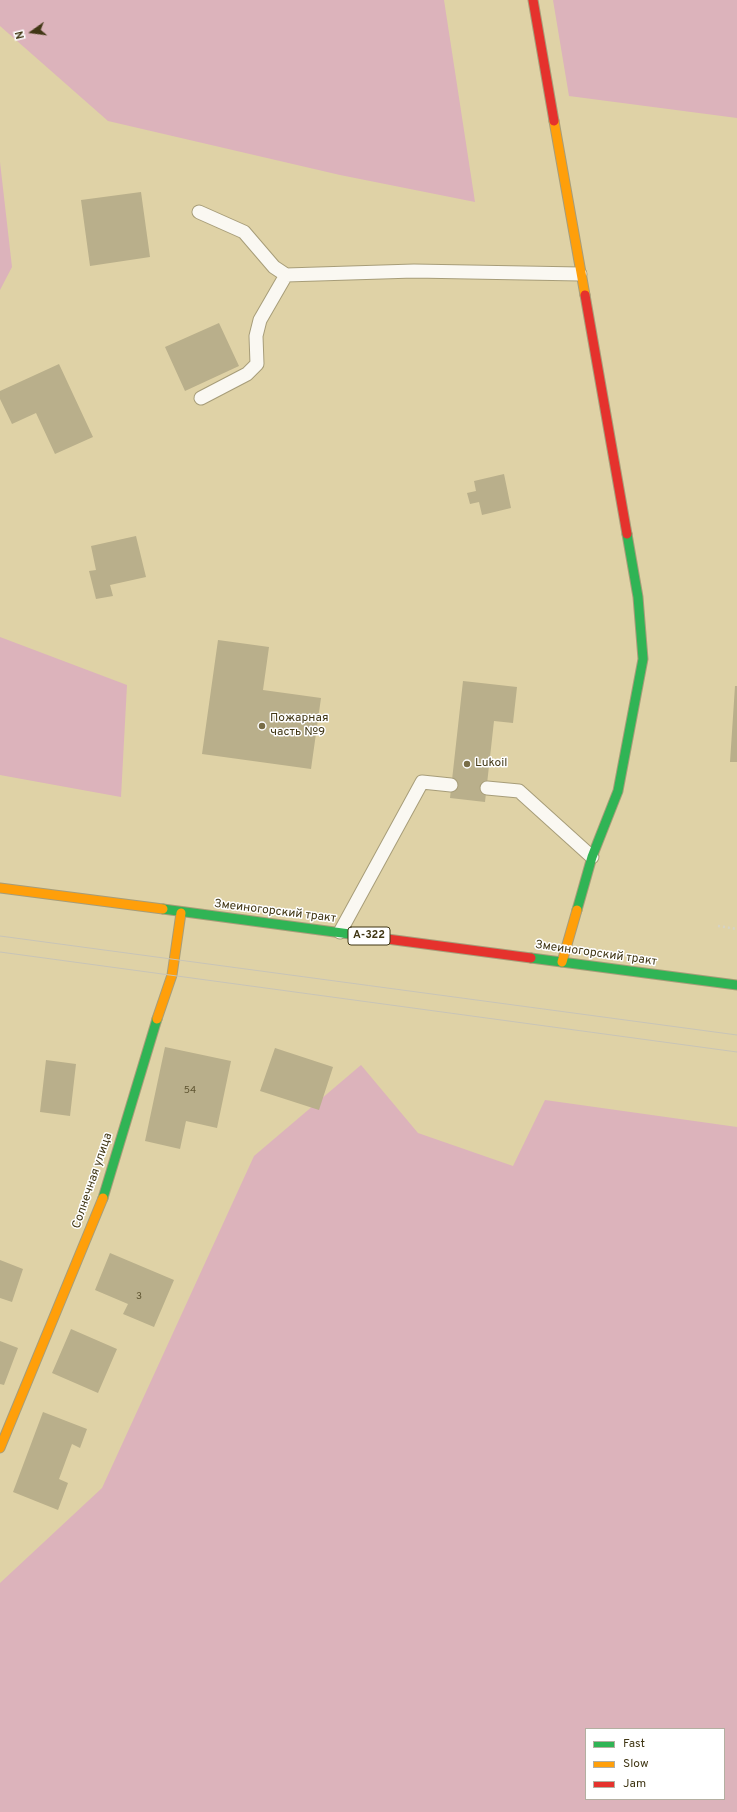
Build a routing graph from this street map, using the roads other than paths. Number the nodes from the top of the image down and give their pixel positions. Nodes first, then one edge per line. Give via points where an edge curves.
1 (532, 0) edge
2 (200, 212) dead end
3 (580, 274) junction
4 (286, 275) junction
5 (201, 398) dead end
6 (451, 785) dead end
7 (487, 788) dead end
8 (592, 857) junction
9 (0, 888) edge
10 (181, 913) junction
11 (340, 932) junction
12 (562, 962) junction
13 (737, 985) edge
14 (0, 1448) edge

1 - 3 main road
2 - 4 lane via 244,232 274,267
3 - 4 lane via 414,271
3 - 8 main road via 638,597 643,659 618,791
4 - 5 lane via 260,320 256,336 257,364 247,374
6 - 11 lane via 422,782
7 - 8 lane via 519,791
8 - 12 main road
9 - 10 main road, Змеиногорский тракт / А-322
10 - 11 main road, Змеиногорский тракт / А-322
10 - 14 main road, Солнечная улица via 172,975 104,1195
11 - 12 main road, Змеиногорский тракт / А-322
12 - 13 main road, Змеиногорский тракт / А-322

